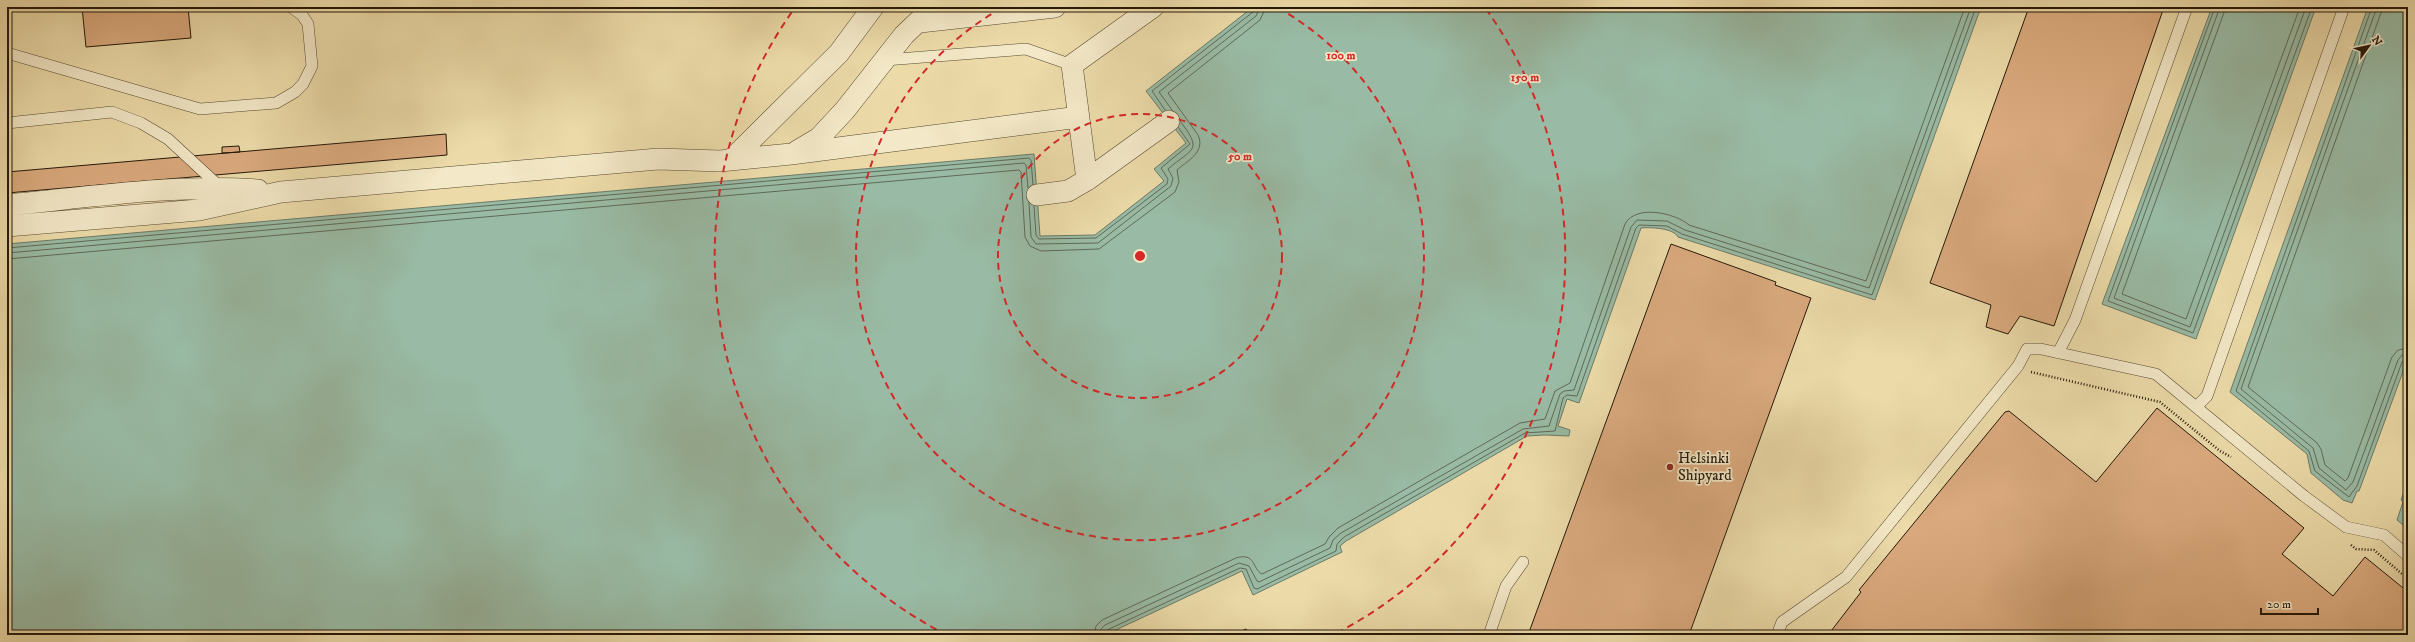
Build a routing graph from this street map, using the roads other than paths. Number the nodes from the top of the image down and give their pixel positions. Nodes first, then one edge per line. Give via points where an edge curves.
1 (291, 7) edge
2 (873, 7) edge
3 (940, 7) edge
4 (1055, 7) edge
5 (1153, 7) edge
6 (2187, 7) edge
7 (2344, 7) edge
8 (918, 22) junction
9 (7, 53) edge
10 (884, 60) junction
11 (1072, 65) junction
12 (1079, 117) junction
13 (1169, 121) dead end
14 (7, 123) edge
15 (791, 154) junction
16 (733, 158) junction
17 (1087, 180) junction
18 (220, 187) junction
19 (281, 192) junction
20 (1037, 195) dead end
21 (7, 205) edge
22 (7, 226) edge
23 (2058, 353) junction
24 (2196, 407) junction
25 (2408, 556) edge
26 (1523, 562) dead end
27 (1489, 635) edge
28 (1777, 635) edge

1 - 9 lane via 302,15 308,24 312,66 303,84 276,103 200,109
2 - 16 street via 839,53
3 - 8 street
4 - 8 street
5 - 11 street
6 - 23 lane via 2075,320
7 - 24 lane via 2207,396
8 - 10 street
10 - 11 lane via 1026,49
10 - 15 street via 845,110 819,138
11 - 12 street
12 - 15 street
12 - 17 street
13 - 17 street
14 - 18 lane via 112,112 141,123 168,139
15 - 16 street
16 - 19 street via 720,161 658,159
17 - 20 street via 1068,191
18 - 19 street
18 - 21 street
19 - 22 street via 199,210
23 - 24 lane via 2156,374
23 - 28 lane via 2027,349 2018,366 1846,577 1782,622
24 - 25 lane via 2304,496 2346,527 2384,535
26 - 27 lane via 1506,586

